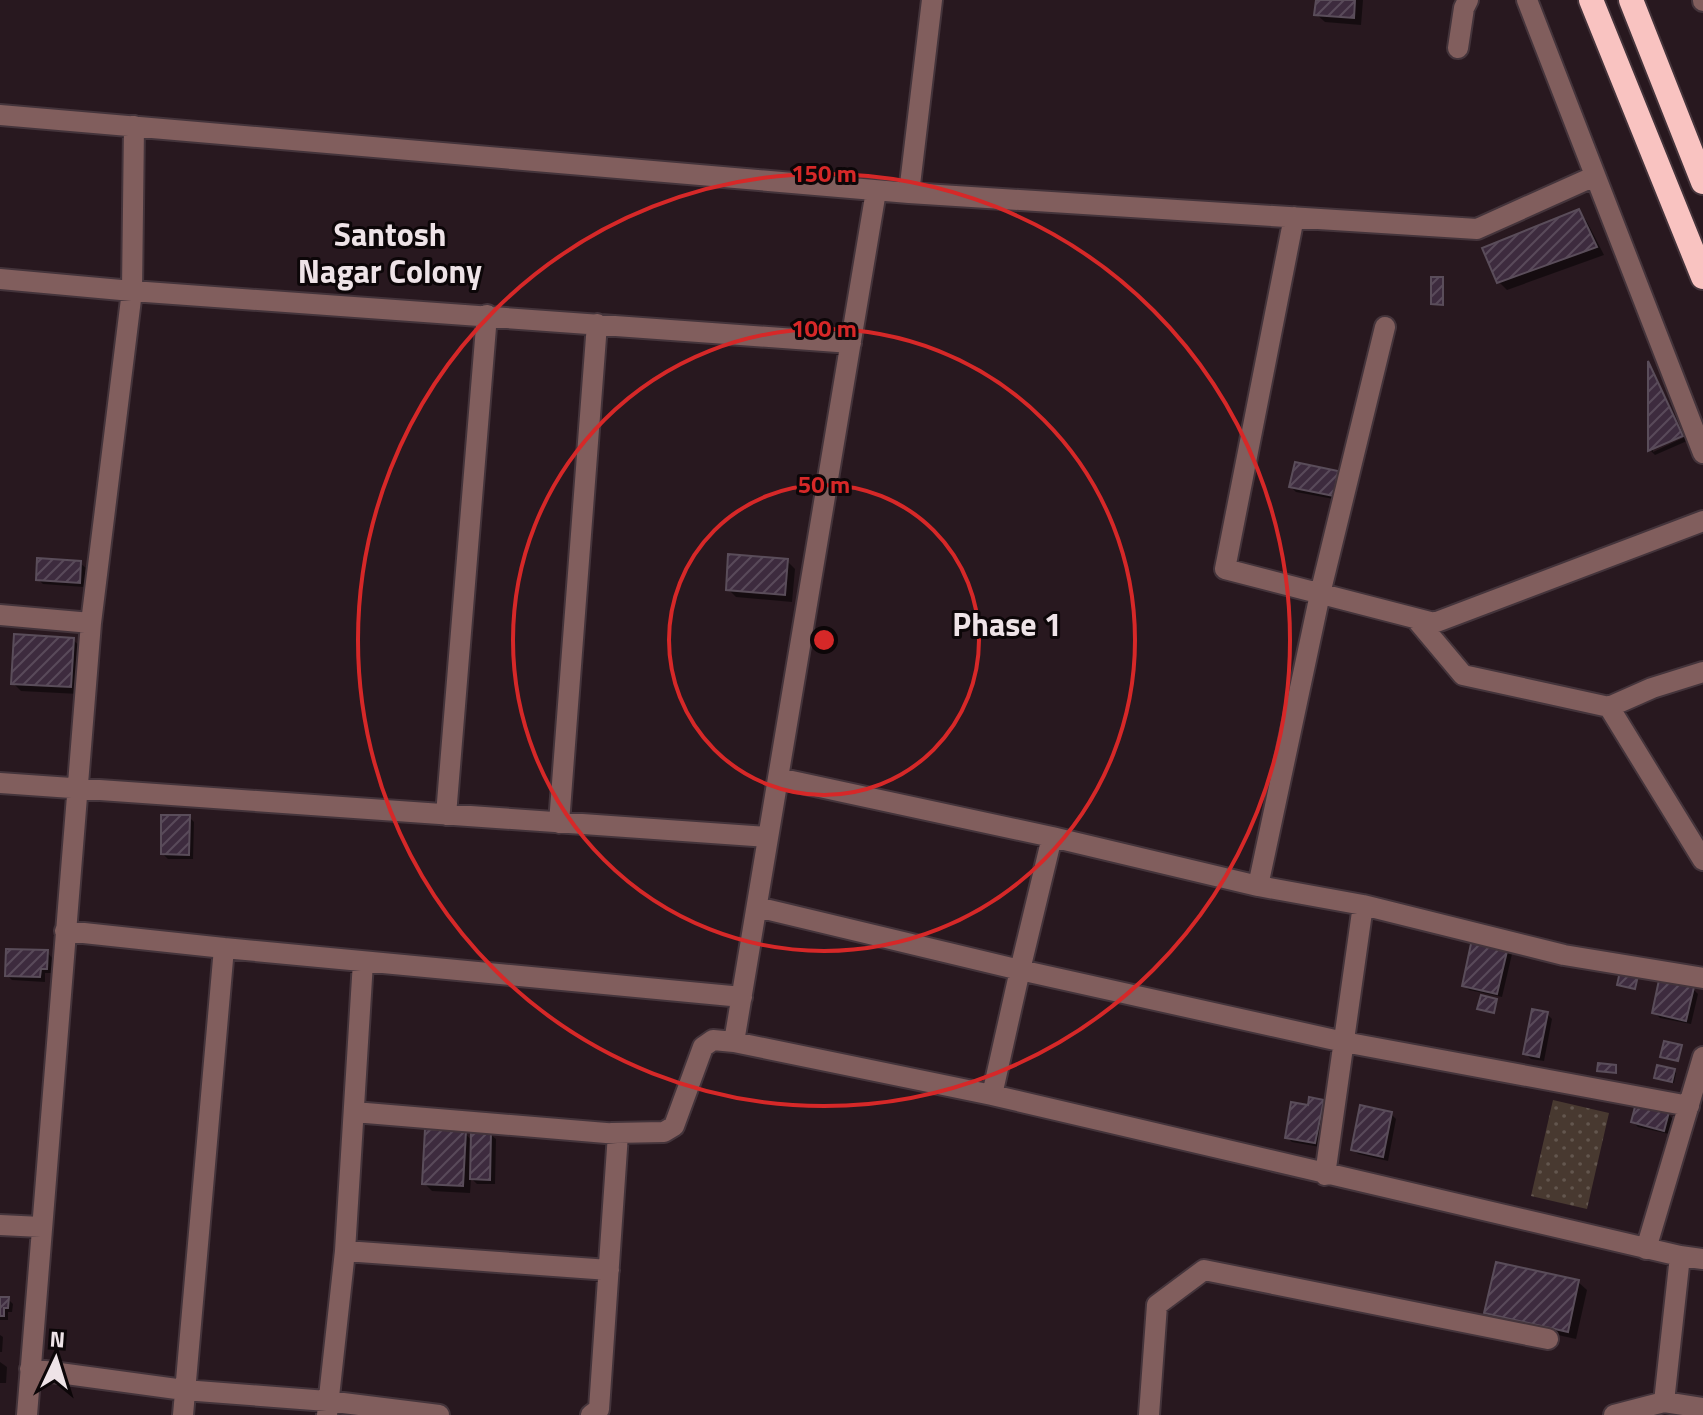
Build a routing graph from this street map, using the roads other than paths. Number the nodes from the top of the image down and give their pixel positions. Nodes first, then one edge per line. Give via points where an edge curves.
1 (932, 0) edge
2 (1468, 0) edge
3 (1527, 0) edge
4 (1591, 0) edge
5 (1631, 0) edge
6 (1458, 48) dead end
7 (0, 115) edge
8 (134, 126) junction
9 (1595, 176) junction
10 (1703, 182) edge
11 (876, 191) junction
12 (909, 193) junction
13 (1294, 217) junction
14 (1703, 277) edge
15 (0, 279) edge
16 (132, 291) junction
17 (487, 315) junction
18 (597, 324) junction
19 (1385, 327) dead end
20 (851, 343) junction
21 (1703, 453) edge
22 (1703, 521) edge
23 (1320, 594) junction
24 (0, 615) edge
25 (1416, 619) junction
26 (91, 623) junction
27 (1703, 672) edge
28 (1609, 707) junction
29 (778, 778) junction
30 (0, 783) edge
31 (76, 789) junction
32 (446, 815) junction
33 (559, 823) junction
34 (768, 837) junction
35 (1052, 837) junction
36 (1703, 860) edge
37 (1258, 886) junction
38 (1363, 905) junction
39 (757, 907) junction
40 (65, 931) junction
41 (224, 948) junction
42 (363, 962) junction
43 (1020, 970) junction
44 (1703, 978) edge
45 (742, 997) junction
46 (734, 1042) junction
47 (1344, 1042) junction
48 (1703, 1057) edge
49 (992, 1095) junction
50 (1689, 1106) junction
51 (354, 1112) junction
52 (612, 1133) junction
53 (1325, 1175) junction
54 (0, 1225) edge
55 (41, 1227) junction
56 (1646, 1249) junction
57 (345, 1251) junction
58 (1680, 1256) junction
59 (1703, 1259) edge
60 (609, 1270) junction
61 (1548, 1339) dead end
62 (30, 1369) junction
63 (184, 1390) junction
64 (1660, 1407) edge
65 (327, 1408) edge
66 (1703, 1408) edge
67 (27, 1415) edge
68 (183, 1415) edge
69 (439, 1415) edge
70 (591, 1415) edge
71 (1149, 1415) edge
72 (1614, 1415) edge

1 - 12 street
2 - 6 street
3 - 9 street
4 - 14 highway
5 - 10 highway
7 - 8 street
8 - 11 street
8 - 16 street
9 - 13 street via 1477,229
9 - 21 street
11 - 12 street
11 - 20 street
12 - 13 street
13 - 23 street via 1225,569
15 - 16 street
16 - 17 street
16 - 26 street
17 - 18 street
17 - 32 street
18 - 20 street
18 - 33 street
19 - 23 street
20 - 29 street
22 - 25 street via 1434,623
23 - 25 street
23 - 37 street
24 - 26 street
25 - 28 street via 1463,675
26 - 31 street
27 - 28 street
28 - 36 street
29 - 34 street
29 - 35 street
30 - 31 street
31 - 32 street
31 - 40 street
32 - 33 street
33 - 34 street
34 - 39 street
35 - 37 street
35 - 43 street
37 - 38 street
38 - 44 street via 1564,955
38 - 47 street
39 - 43 street
39 - 45 street
40 - 41 street
40 - 55 street
41 - 42 street
41 - 63 street
42 - 45 street
42 - 51 street
43 - 47 street
43 - 49 street
45 - 46 street
46 - 49 street
46 - 52 street via 713,1040 703,1047 674,1126 664,1132
47 - 50 street
47 - 53 street
48 - 50 street
49 - 53 street
50 - 56 street
51 - 52 street
51 - 57 street
52 - 60 street via 618,1134
53 - 56 street
54 - 55 street
55 - 62 street
56 - 58 street
57 - 60 street
57 - 65 street
58 - 59 street
58 - 64 street
60 - 70 street via 599,1409
61 - 71 street via 1204,1270 1157,1305
62 - 63 street
62 - 67 street
63 - 65 street
63 - 68 street
64 - 66 street
64 - 72 street
65 - 69 street

